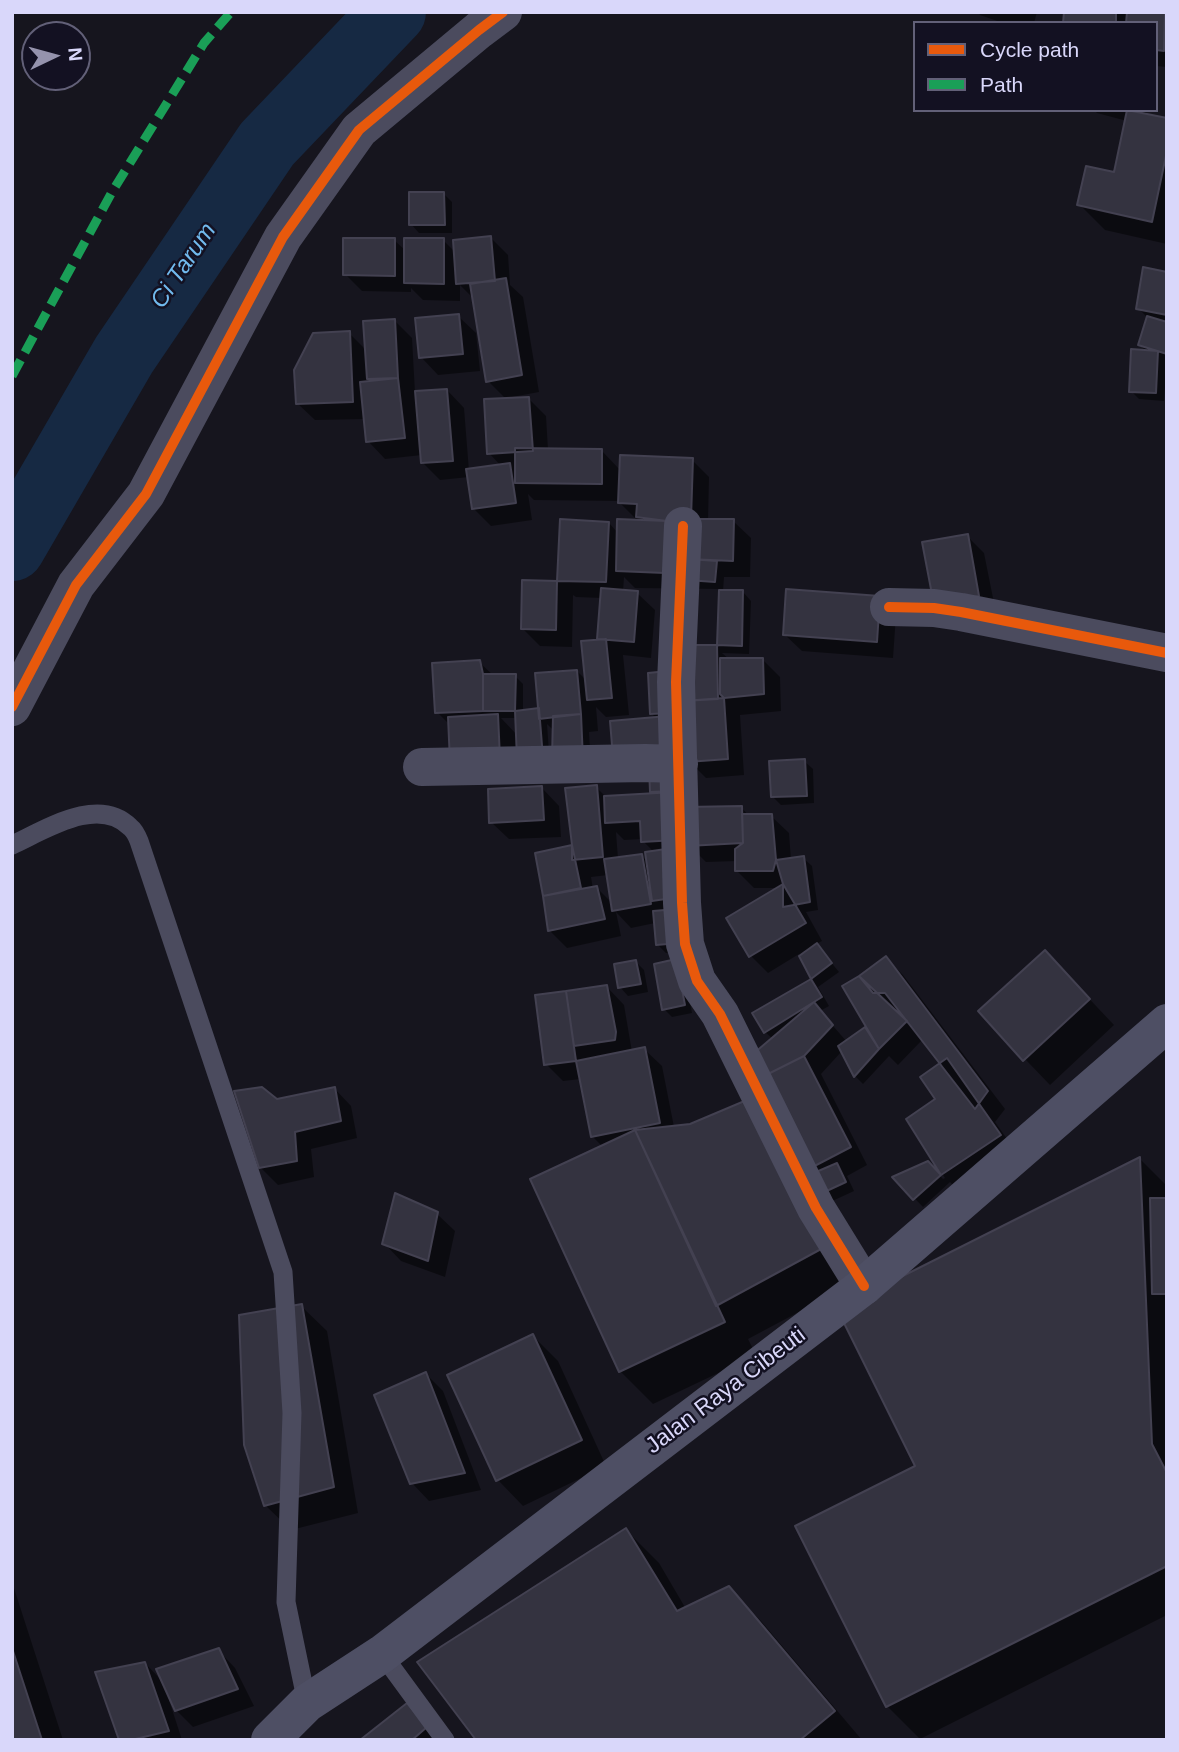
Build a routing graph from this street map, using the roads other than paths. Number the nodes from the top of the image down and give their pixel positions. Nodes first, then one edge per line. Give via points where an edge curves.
1 (503, 12) edge
2 (683, 526) dead end
3 (889, 607) dead end
4 (1167, 653) edge
5 (12, 707) edge
6 (679, 764) junction
7 (422, 767) dead end
8 (12, 845) edge
9 (1167, 1023) edge
10 (864, 1286) junction
11 (382, 1654) junction
12 (287, 1728) edge
13 (445, 1740) edge

1 - 5 street via 359,130 283,237 146,494 76,586
2 - 6 street via 676,682
3 - 4 street via 961,612
6 - 7 street
6 - 10 street via 682,903 690,961 816,1208
8 - 12 lane via 74,817 95,813 130,827 139,841 282,1272 292,1413
9 - 10 main road, Jalan Raya Cibeuti
10 - 11 main road, Jalan Raya Cibeuti
11 - 12 main road, Jalan Raya Cibeuti
11 - 13 lane

